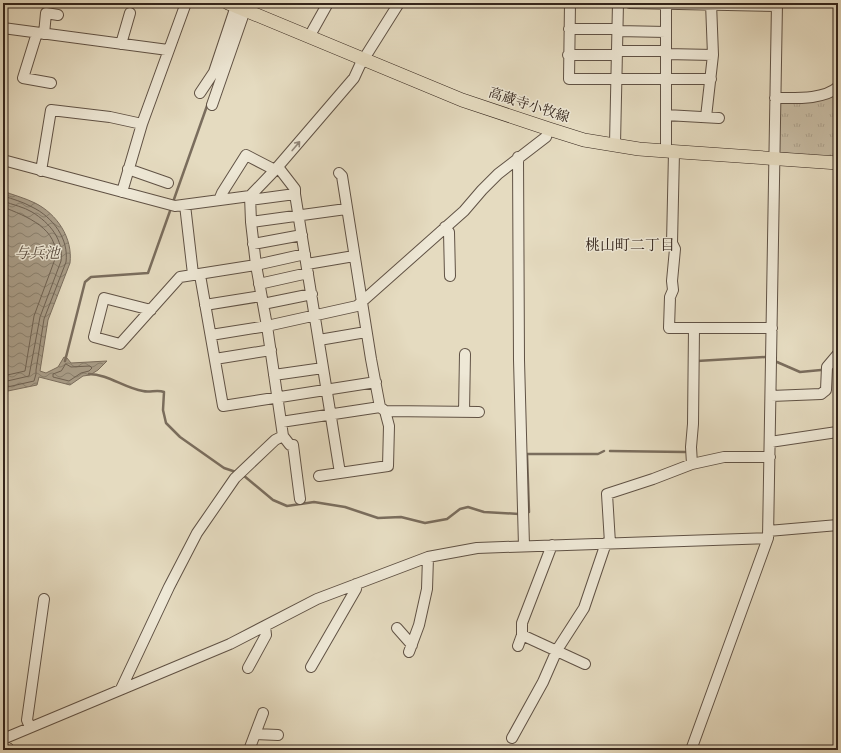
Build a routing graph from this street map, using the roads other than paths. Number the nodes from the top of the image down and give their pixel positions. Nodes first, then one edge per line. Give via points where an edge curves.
1 (186, 3) edge
2 (328, 3) edge
3 (399, 3) edge
4 (570, 3) edge
5 (618, 3) edge
6 (630, 3) edge
7 (666, 3) edge
8 (711, 4) edge
9 (777, 4) edge
10 (237, 6) edge
11 (130, 13) dead end
12 (58, 15) dead end
13 (3, 28) edge
14 (569, 29) junction
15 (618, 30) junction
16 (666, 32) junction
17 (41, 33) junction
18 (309, 36) junction
19 (121, 44) junction
20 (168, 50) junction
21 (617, 53) junction
22 (666, 53) junction
23 (568, 55) junction
24 (713, 55) junction
25 (365, 60) junction
26 (617, 78) junction
27 (666, 79) junction
28 (711, 80) junction
29 (51, 83) dead end
30 (838, 87) edge
31 (200, 93) dead end
32 (775, 98) junction
33 (212, 105) dead end
34 (666, 115) junction
35 (706, 117) junction
36 (719, 118) dead end
37 (142, 124) junction
38 (549, 129) junction
39 (615, 144) junction
40 (670, 152) junction
41 (518, 157) junction
42 (774, 159) junction
43 (3, 160) edge
44 (838, 164) edge
45 (276, 169) junction
46 (128, 170) junction
47 (41, 171) junction
48 (339, 173) dead end
49 (168, 183) dead end
50 (122, 192) junction
51 (295, 194) junction
52 (250, 198) junction
53 (219, 200) junction
54 (185, 206) junction
55 (346, 208) junction
56 (299, 216) junction
57 (251, 222) junction
58 (445, 227) junction
59 (302, 235) junction
60 (253, 244) junction
61 (354, 256) junction
62 (256, 264) junction
63 (307, 264) junction
64 (196, 274) junction
65 (450, 276) dead end
66 (259, 284) junction
67 (312, 294) junction
68 (262, 300) junction
69 (361, 302) junction
70 (205, 305) junction
71 (151, 310) junction
72 (315, 315) junction
73 (267, 326) junction
74 (694, 328) junction
75 (772, 328) junction
76 (366, 332) junction
77 (211, 335) junction
78 (319, 340) junction
79 (271, 350) junction
80 (465, 354) dead end
81 (838, 354) edge
82 (215, 359) junction
83 (323, 368) junction
84 (274, 375) junction
85 (376, 382) junction
86 (327, 389) junction
87 (771, 396) junction
88 (278, 397) junction
89 (383, 409) junction
90 (464, 412) junction
91 (479, 412) dead end
92 (331, 414) junction
93 (281, 422) junction
94 (837, 432) dead end
95 (283, 436) junction
96 (770, 442) junction
97 (770, 457) junction
98 (692, 464) junction
99 (340, 472) junction
100 (319, 476) dead end
101 (300, 499) dead end
102 (838, 525) edge
103 (768, 534) junction
104 (608, 543) junction
105 (552, 545) junction
106 (524, 546) junction
107 (428, 557) junction
108 (356, 584) junction
109 (44, 598) dead end
110 (265, 626) junction
111 (397, 628) dead end
112 (522, 635) junction
113 (518, 646) dead end
114 (557, 650) junction
115 (585, 664) dead end
116 (311, 667) dead end
117 (248, 668) dead end
118 (121, 689) junction
119 (263, 713) dead end
120 (30, 728) junction
121 (255, 734) junction
122 (278, 735) dead end
123 (512, 738) dead end
124 (4, 747) edge
125 (249, 750) edge
126 (691, 750) edge

1 - 20 street
2 - 18 street
3 - 25 street
4 - 14 street
5 - 15 street
6 - 7 street
7 - 8 street
7 - 16 street
8 - 9 street
8 - 24 street
9 - 32 street
10 - 18 main road, 高蔵寺小牧線
10 - 31 street via 214,72
10 - 33 street
11 - 19 street
12 - 17 street via 46,13
13 - 17 street
14 - 15 street
14 - 23 street
15 - 16 street
15 - 21 street
16 - 22 street
17 - 19 street
17 - 29 street via 23,78
18 - 25 main road, 高蔵寺小牧線
19 - 20 street
20 - 37 street
21 - 22 street
21 - 23 street
21 - 26 street
22 - 24 street
22 - 27 street
23 - 26 street via 569,79
24 - 28 street
25 - 38 main road, 高蔵寺小牧線 via 462,100
45 -> 25 street via 354,78
26 - 27 street
26 - 39 street
27 - 28 street
27 - 34 street
28 - 35 street
30 - 32 street via 832,92 801,98
32 - 42 street
34 - 35 street
34 - 40 street
35 - 36 street
37 - 46 street
37 - 47 street via 110,117 50,110
38 - 39 main road, 高蔵寺小牧線 via 584,140
38 - 41 street via 546,137
39 - 40 main road, 高蔵寺小牧線
40 - 42 main road, 高蔵寺小牧線
40 - 74 street via 672,243 675,249 669,328
41 - 58 street
41 - 106 street via 519,360
42 - 44 main road, 高蔵寺小牧線
42 - 75 street
43 - 47 street
45 - 51 street via 295,189
45 - 52 street
45 - 53 street via 246,155
46 - 49 street
46 - 50 street
47 - 50 street
48 - 55 street via 342,176
50 - 54 street via 175,206
51 - 52 street
51 - 56 street
52 - 53 street
52 - 57 street
53 - 54 street
54 - 64 street
55 - 56 street
55 - 61 street
56 - 57 street
56 - 59 street
57 - 60 street
58 - 65 street via 450,232
58 - 69 street
59 - 60 street
59 - 63 street
60 - 62 street
61 - 63 street
61 - 69 street
62 - 63 street
62 - 64 street
62 - 66 street
63 - 66 street
63 - 67 street
64 - 70 street
64 - 71 street via 180,277
66 - 68 street
67 - 68 street
67 - 72 street
68 - 70 street
68 - 73 street
69 - 72 street via 357,306
69 - 76 street
70 - 77 street
71 - 71 street via 120,344 94,337 104,298
72 - 73 street
72 - 78 street
73 - 77 street
73 - 79 street
74 - 75 street
74 - 98 street via 693,424 690,447
75 - 87 street
76 - 78 street
76 - 85 street
77 - 82 street
78 - 83 street
79 - 82 street
79 - 84 street
80 - 90 street
81 - 87 street via 827,367 826,390 821,394
82 - 88 street via 223,406
83 - 84 street
83 - 86 street
84 - 88 street
85 - 86 street
85 - 89 street
86 - 88 street
86 - 92 street
87 - 96 street
88 - 93 street
89 - 90 street
89 - 92 street
89 - 99 street via 389,426 388,466
90 - 91 street
92 - 93 street
92 - 99 street
93 - 95 street
94 - 96 street
95 - 101 street via 290,445 293,445
95 - 118 street via 275,440 235,478 197,533
96 - 97 street
97 - 98 street via 724,457
97 - 103 street
98 - 104 street via 607,494
99 - 100 street
102 - 103 street
103 - 104 street
103 - 126 street
104 - 105 street
104 - 114 street via 584,608
105 - 106 street
105 - 112 street via 522,623
106 - 107 street via 477,548
107 - 108 street
107 - 111 street via 427,589 411,648
108 - 110 street via 317,599
108 - 116 street via 356,589
109 - 120 street via 27,720
110 - 117 street via 266,635
110 - 118 street via 230,644
112 - 113 street
112 - 114 street
114 - 115 street
114 - 123 street via 543,682
118 - 120 street
119 - 121 street
120 - 124 street
121 - 122 street
121 - 125 street

